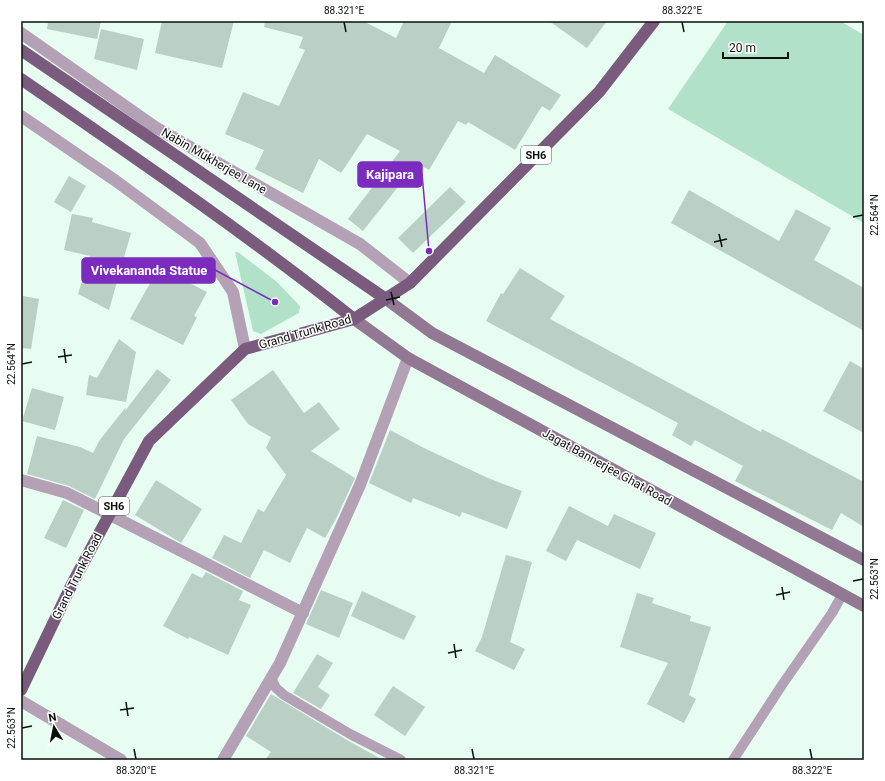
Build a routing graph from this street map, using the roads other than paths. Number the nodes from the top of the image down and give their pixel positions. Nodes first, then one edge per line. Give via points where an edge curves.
1 (654, 21) edge
2 (21, 33) edge
3 (21, 50) edge
4 (21, 80) edge
5 (21, 116) edge
6 (410, 283) junction
7 (386, 298) junction
8 (354, 320) junction
9 (245, 349) junction
10 (408, 358) junction
11 (21, 480) edge
12 (110, 514) junction
13 (864, 560) edge
14 (842, 595) junction
15 (864, 606) edge
16 (303, 613) junction
17 (271, 678) junction
18 (21, 690) edge
19 (21, 701) edge
20 (121, 760) edge
21 (223, 760) edge
22 (401, 760) edge
23 (733, 760) edge

1 - 6 main road, Grand Trunk Road / SH6 via 599,92
2 - 6 street, Nabin Mukherjee Lane via 155,127 360,244
3 - 7 main road
4 - 8 main road via 175,185
5 - 9 street via 116,180 200,243 233,292
6 - 7 main road, Grand Trunk Road / SH6
7 - 8 main road, Grand Trunk Road / SH6
7 - 13 main road via 432,333
8 - 9 main road, Grand Trunk Road / SH6
8 - 10 main road, Jagat Bannerjee Ghat Road
9 - 12 main road, Grand Trunk Road / SH6 via 150,441
10 - 14 main road, Jagat Bannerjee Ghat Road
10 - 16 street via 360,485
11 - 12 street via 67,493
12 - 16 street
12 - 18 main road, Grand Trunk Road / SH6 via 72,584
14 - 15 main road, Jagat Bannerjee Ghat Road
14 - 23 lane
16 - 17 street
17 - 21 street
17 - 22 lane via 276,688 284,695 350,734
19 - 20 street

